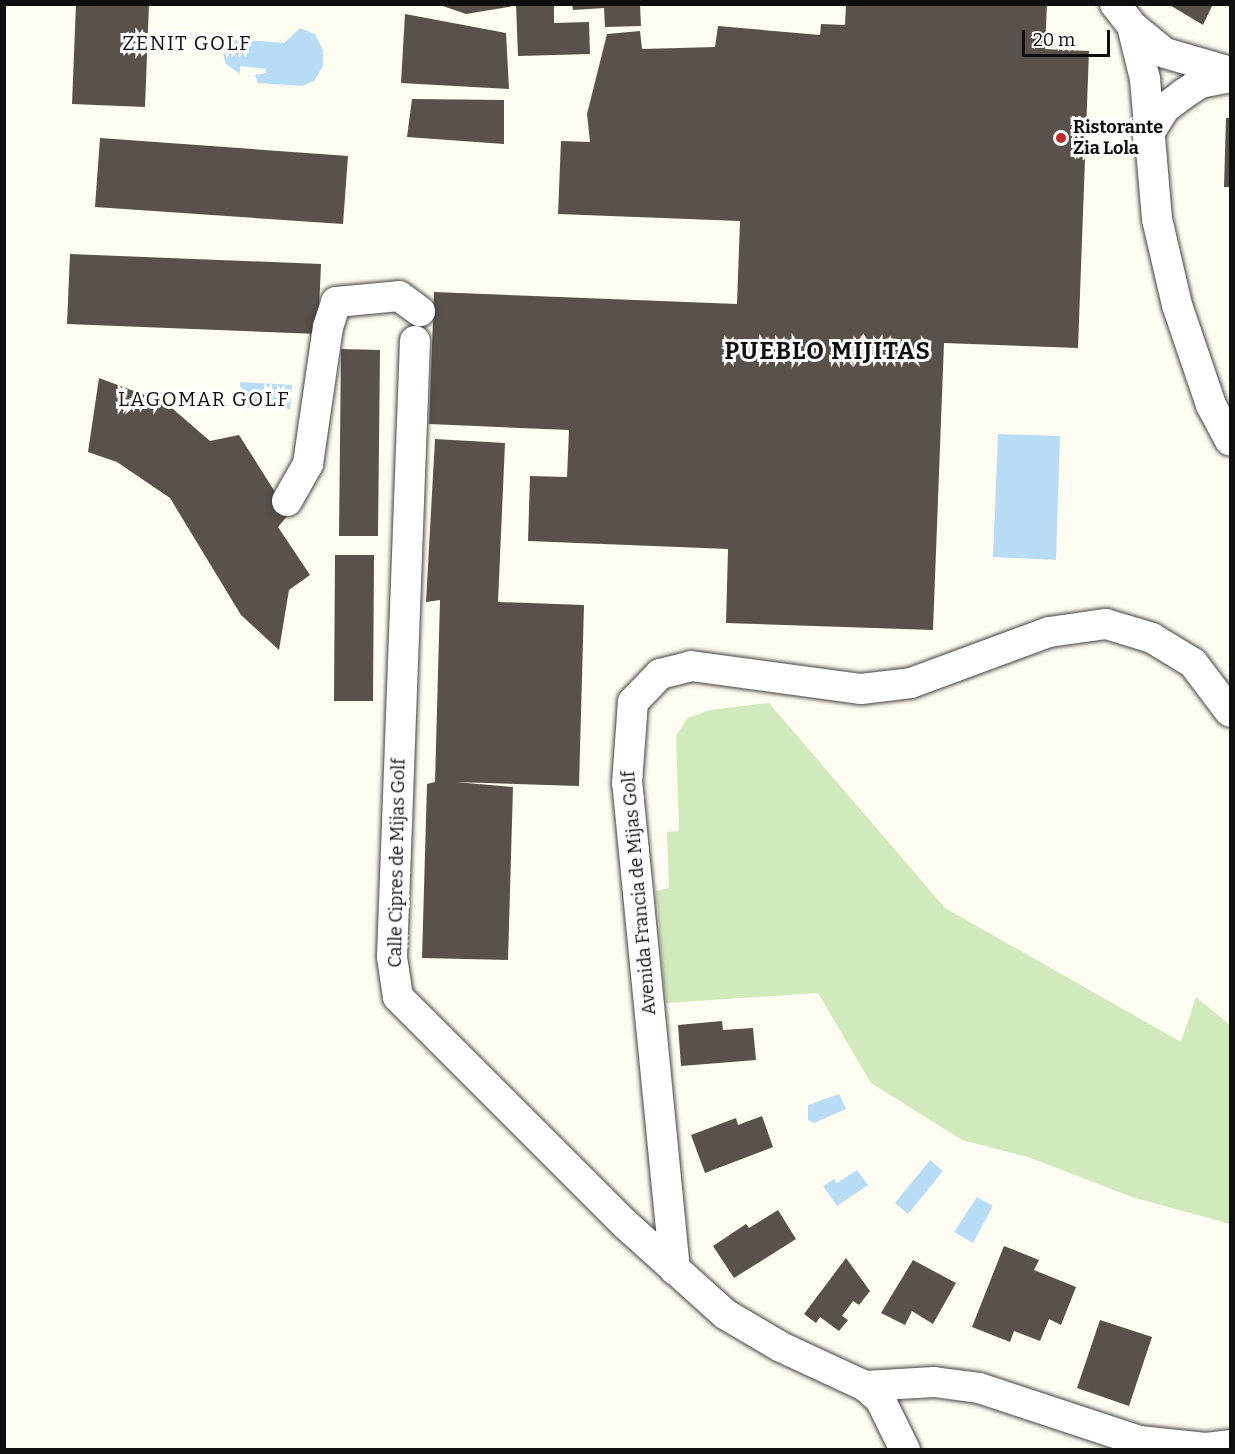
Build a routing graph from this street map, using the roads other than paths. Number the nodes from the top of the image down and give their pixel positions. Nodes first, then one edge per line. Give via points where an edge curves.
1 (1124, 15) edge
2 (1230, 72) edge
3 (1230, 78) edge
4 (1148, 135) junction
5 (420, 311) dead end
6 (415, 341) dead end
7 (1230, 441) edge
8 (287, 501) dead end
9 (1230, 712) edge
10 (675, 1270) junction
11 (865, 1386) junction
12 (1141, 1445) edge
13 (1230, 1445) edge
14 (905, 1449) edge

1 - 2 street via 1165,53
1 - 4 street via 1145,79
3 - 4 street via 1200,83 1182,95 1165,108
4 - 7 street via 1157,219 1177,305 1211,405
5 - 8 street via 399,296 336,302 328,327 308,464
6 - 10 street, Calle Cipres de Mijas Golf via 392,957 398,997
9 - 10 street, Avenida Francia de Mijas Golf via 1193,663 1152,638 1106,624 1049,632 910,683 861,689 691,666 660,674 633,702 627,783
10 - 11 street, Calle Cipres de Mijas Golf via 725,1314 781,1347
11 - 12 street via 934,1382 979,1388
11 - 14 street via 880,1399
12 - 13 street

